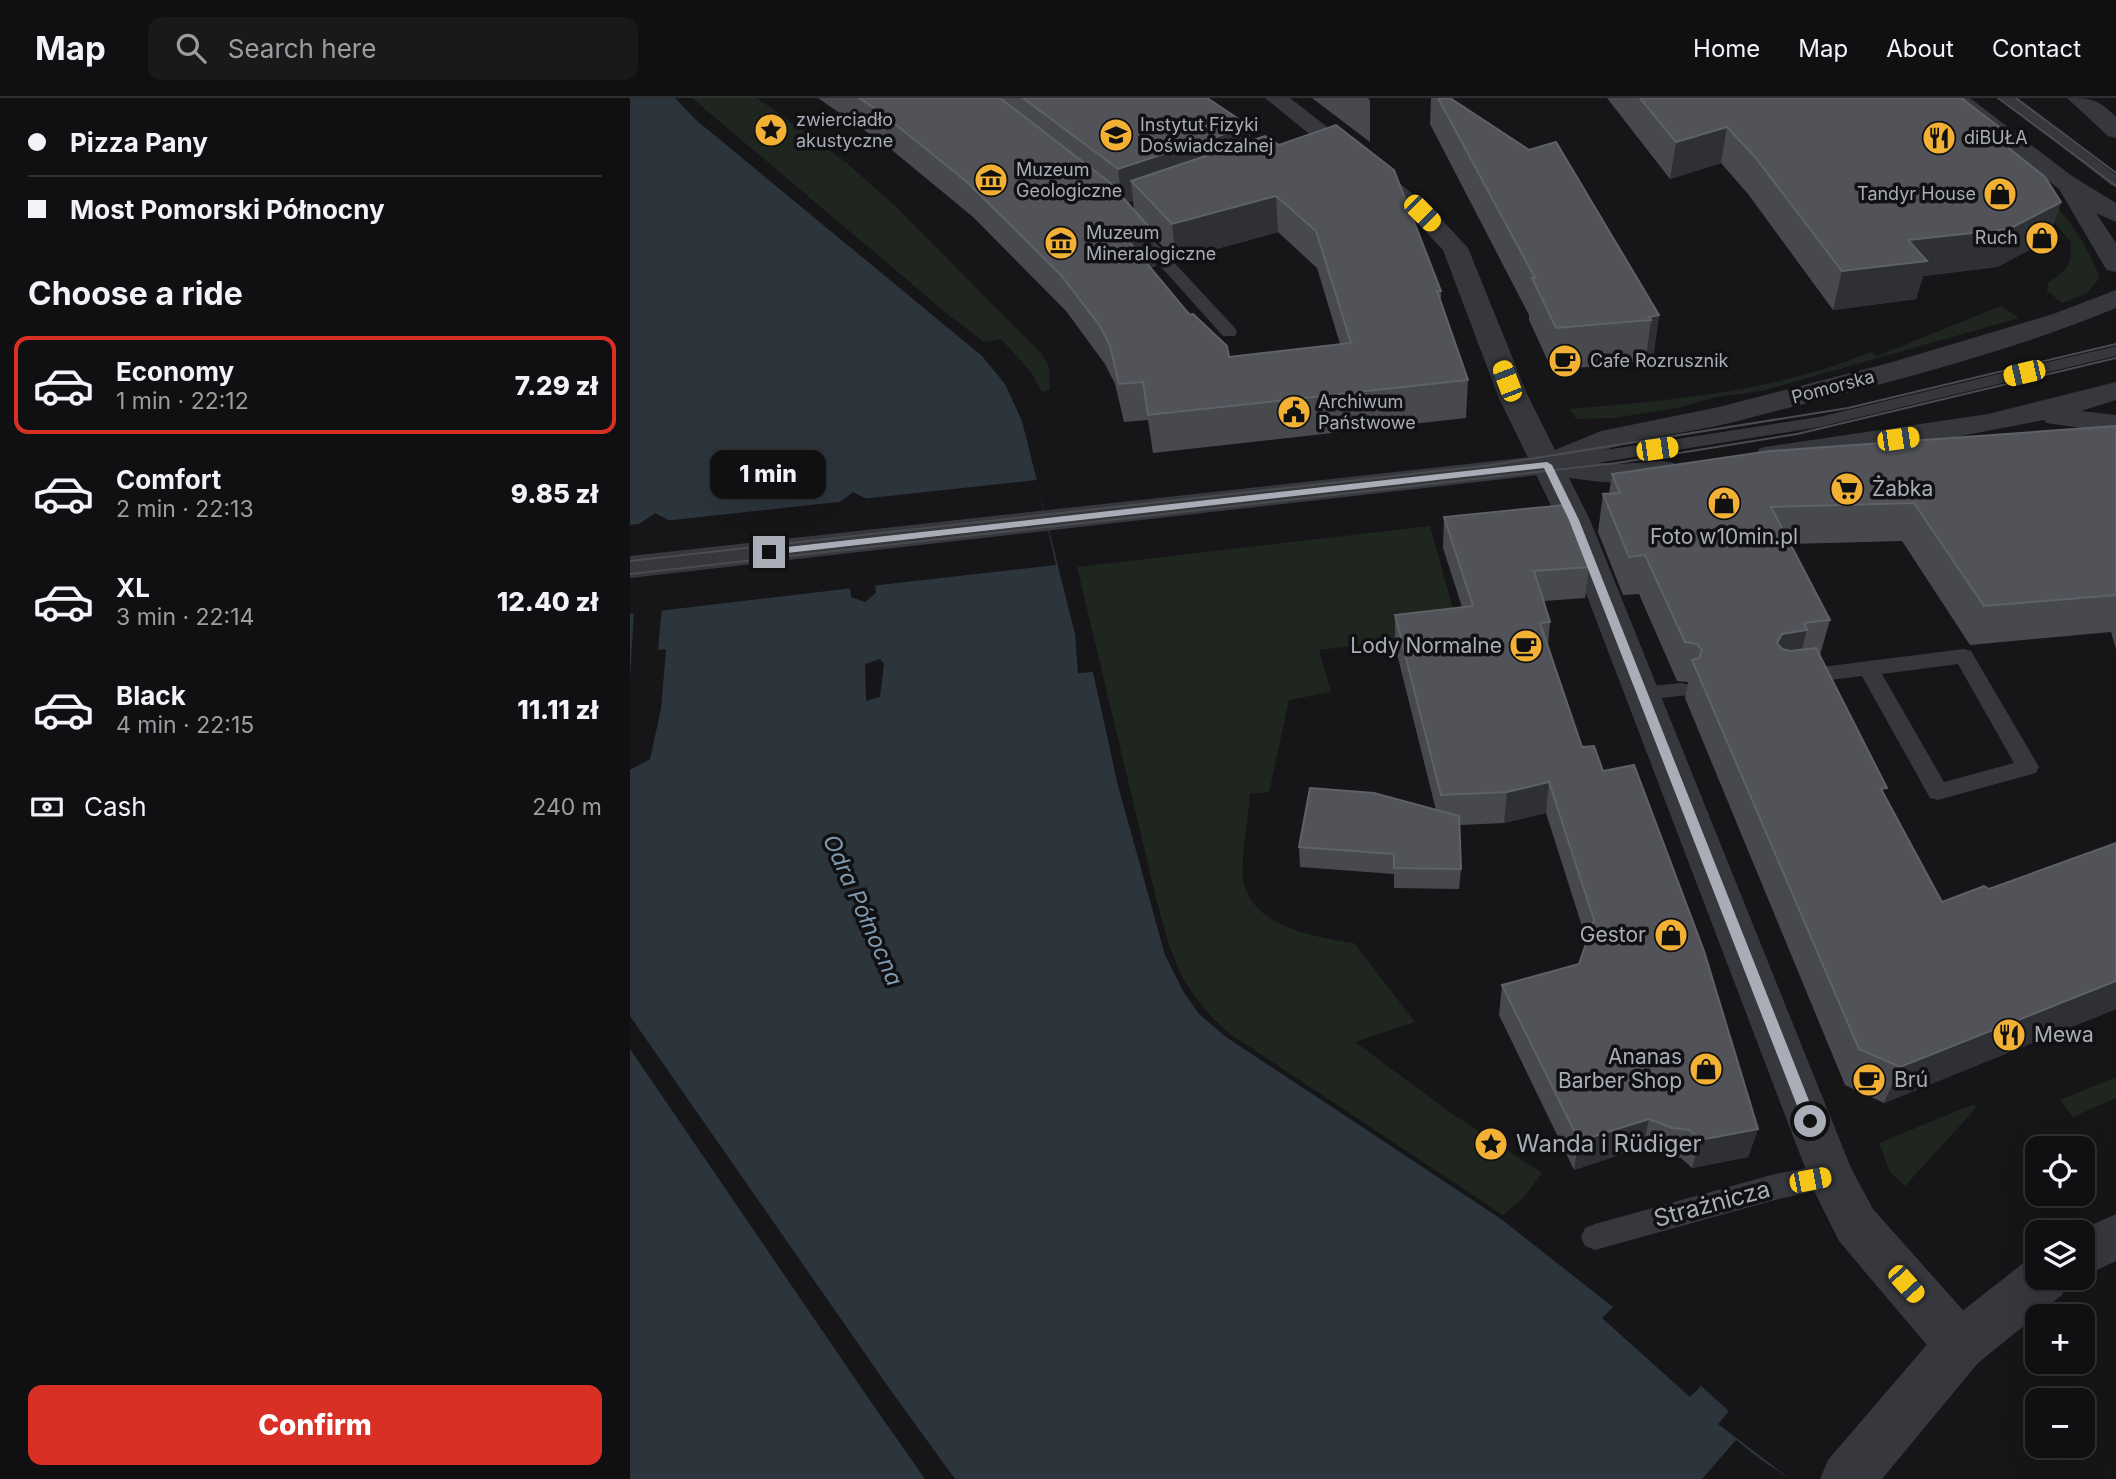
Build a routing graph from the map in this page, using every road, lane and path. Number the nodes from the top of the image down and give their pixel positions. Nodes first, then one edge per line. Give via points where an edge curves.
1 (1276, 98) edge
2 (1956, 98) edge
3 (2007, 98) edge
4 (2078, 98) edge
5 (2111, 118) edge
6 (2063, 181) junction
7 (2116, 182) edge
8 (1120, 212) edge
9 (2116, 214) edge
10 (2116, 264) edge
11 (2116, 298) edge
12 (1229, 332) dead end
13 (2116, 351) edge
14 (2116, 391) edge
15 (2034, 415) junction
16 (2116, 424) edge
17 (1547, 465) junction
18 (630, 567) edge
19 (1868, 668) junction
20 (1781, 680) edge
21 (1831, 1176) junction
22 (2116, 1236) edge
23 (1595, 1237) dead end
24 (2095, 1247) edge
25 (2029, 1290) edge
26 (1960, 1345) junction
27 (1847, 1479) edge

1 - 17 street via 1322,144 1422,213 1455,248 1513,396
2 - 6 street
3 - 7 lane
4 - 5 street
6 - 9 street
6 - 10 street
8 - 12 lane
11 - 17 street, Pomorska via 2063,320 1887,373 1721,416 1612,437
13 - 17 lane via 1819,422
14 - 15 street, Pomorska
15 - 16 street
15 - 17 street, Pomorska via 1626,475
17 - 18 street, Pomorska
17 - 21 street via 1661,691
19 - 19 lane via 1964,656 2028,768 1938,792
19 - 20 lane
21 - 23 lane, Strażnicza
21 - 26 street via 1856,1225
22 - 24 street
25 - 26 street
26 - 27 street

